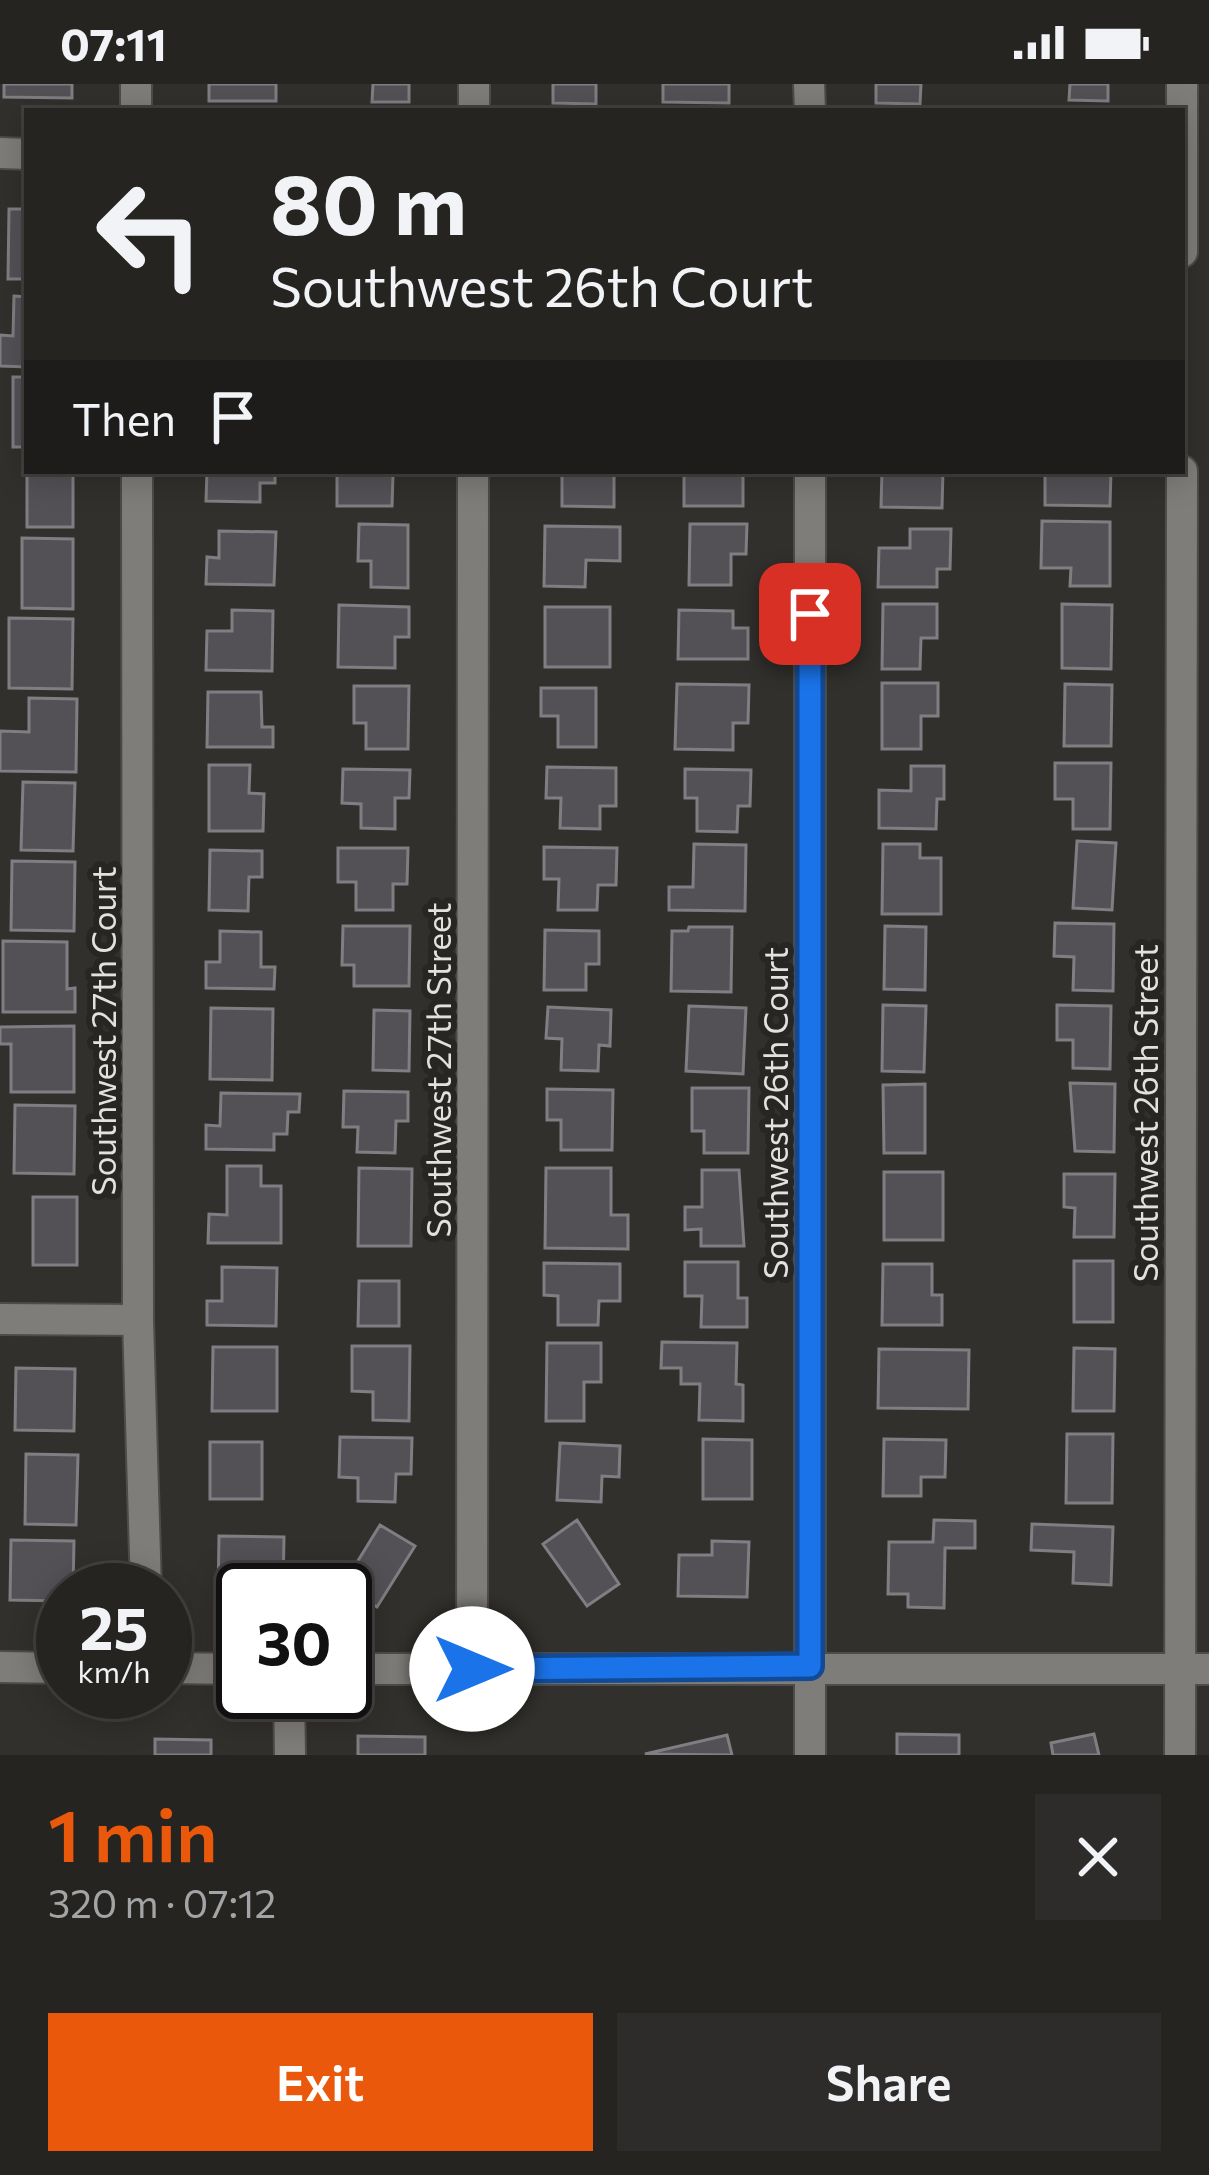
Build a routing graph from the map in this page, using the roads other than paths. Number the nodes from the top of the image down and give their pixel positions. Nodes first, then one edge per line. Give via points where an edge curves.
1 (137, 474) edge
2 (473, 474) edge
3 (810, 474) edge
4 (1181, 474) edge
5 (1195, 903) edge
6 (1195, 1266) edge
7 (0, 1319) edge
8 (138, 1320) junction
9 (145, 1563) edge
10 (810, 1666) junction
11 (0, 1667) edge
12 (36, 1668) edge
13 (472, 1669) junction
14 (1194, 1669) edge
15 (372, 1670) edge
16 (289, 1719) edge
17 (290, 1755) edge
18 (810, 1755) edge
19 (1180, 1755) edge

1 - 8 street, Southwest 27th Court
2 - 13 street, Southwest 27th Street
3 - 10 street, Southwest 26th Court
4 - 5 street, Southwest 26th Street
5 - 6 street, Southwest 26th Street
6 - 14 street, Southwest 26th Street
7 - 8 street
8 - 9 street, Southwest 27th Court
10 - 13 street
10 - 14 street
10 - 18 street, Southwest 26th Court
11 - 12 street
13 - 15 street
14 - 19 street, Southwest 26th Street
16 - 17 street

